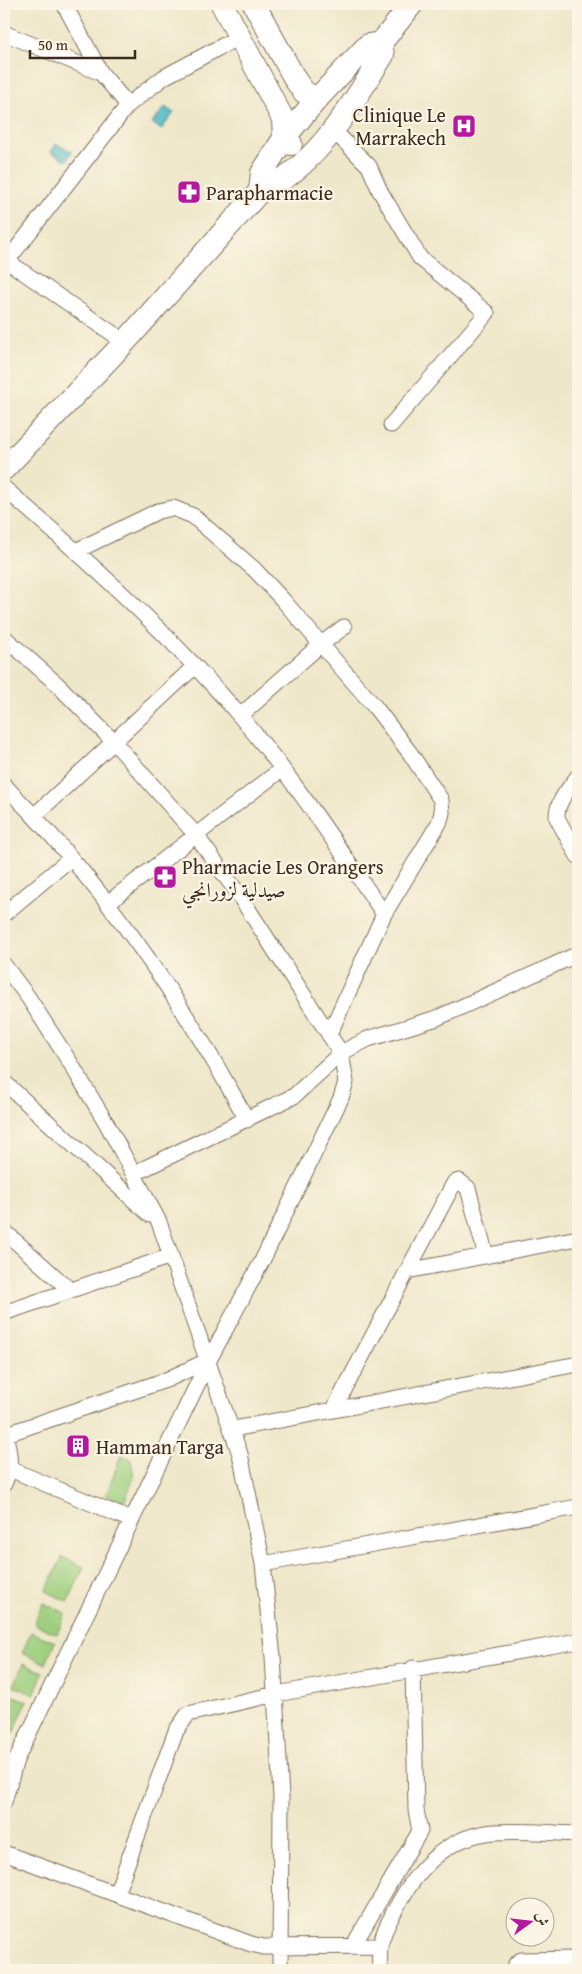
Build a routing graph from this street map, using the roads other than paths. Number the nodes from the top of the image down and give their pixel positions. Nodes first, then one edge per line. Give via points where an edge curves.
1 (64, 4) edge
2 (222, 4) edge
3 (254, 4) edge
4 (412, 4) edge
5 (4, 33) edge
6 (240, 37) junction
7 (381, 43) junction
8 (101, 73) junction
9 (336, 80) junction
10 (356, 97) junction
11 (317, 99) junction
12 (128, 105) junction
13 (333, 130) junction
14 (284, 138) junction
15 (307, 159) junction
16 (260, 191) junction
17 (5, 262) edge
18 (125, 342) junction
19 (391, 425) dead end
20 (4, 469) edge
21 (4, 488) edge
22 (76, 551) junction
23 (344, 627) dead end
24 (4, 637) edge
25 (320, 645) junction
26 (195, 666) junction
27 (240, 716) junction
28 (114, 742) junction
29 (282, 769) junction
30 (578, 776) edge
31 (4, 786) edge
32 (34, 816) junction
33 (195, 834) junction
34 (578, 856) edge
35 (71, 858) junction
36 (109, 902) junction
37 (4, 914) edge
38 (384, 914) junction
39 (578, 954) edge
40 (4, 966) edge
41 (329, 1035) junction
42 (341, 1053) junction
43 (4, 1082) edge
44 (247, 1120) junction
45 (132, 1174) junction
46 (159, 1222) junction
47 (4, 1230) edge
48 (578, 1238) edge
49 (171, 1256) junction
50 (486, 1256) junction
51 (406, 1270) junction
52 (70, 1290) junction
53 (4, 1313) edge
54 (209, 1360) junction
55 (578, 1364) edge
56 (334, 1409) junction
57 (233, 1429) junction
58 (5, 1435) edge
59 (10, 1469) junction
60 (4, 1484) edge
61 (578, 1507) edge
62 (132, 1520) junction
63 (263, 1564) junction
64 (578, 1641) edge
65 (413, 1668) junction
66 (276, 1694) junction
67 (10, 1757) edge
68 (4, 1802) edge
69 (578, 1834) edge
70 (4, 1854) edge
71 (116, 1894) junction
72 (353, 1946) junction
73 (380, 1946) junction
74 (279, 1947) junction
75 (578, 1959) edge
76 (280, 1970) edge
77 (380, 1970) edge
78 (517, 1970) edge

1 - 8 street
2 - 6 street
3 - 11 street via 296,81 304,92
4 - 7 street
5 - 8 street
6 - 12 street via 164,77
6 - 14 street via 283,119
7 - 9 street via 368,45
7 - 10 street via 383,55
8 - 12 street
9 - 10 street
9 - 11 street
10 - 13 street
11 - 14 street
12 - 17 street
13 - 15 street
13 - 19 street via 369,166 380,191 420,258 487,313
14 - 15 street
14 - 16 street via 262,173
15 - 16 street via 274,185
16 - 18 street
17 - 18 street
18 - 20 street
21 - 22 street
22 - 25 street via 158,511 173,508 187,512 255,570
22 - 26 street
23 - 25 street
24 - 28 street via 58,685
25 - 27 street
25 - 38 street via 375,707 441,800 439,823
26 - 27 street
26 - 28 street
27 - 29 street
28 - 32 street
28 - 33 street
29 - 33 street
29 - 38 street
30 - 34 street via 557,806 557,818
31 - 32 street
32 - 35 street
33 - 36 street
33 - 41 street via 237,892
35 - 36 street
35 - 37 street
36 - 44 street via 158,973
38 - 41 street
39 - 42 street via 437,1018 368,1039
40 - 45 street via 71,1064
41 - 42 street
42 - 44 street via 303,1090
42 - 54 street via 346,1082 341,1098 262,1262
43 - 46 street
44 - 45 street
45 - 46 street
46 - 49 street
47 - 52 street
48 - 50 street
49 - 52 street
49 - 54 street
50 - 51 street
50 - 51 street via 468,1188 459,1181 454,1183
51 - 56 street
52 - 53 street
54 - 57 street
54 - 58 street via 166,1380
54 - 62 street
55 - 56 street
56 - 57 street
57 - 63 street
58 - 59 street
59 - 60 street
59 - 62 street
61 - 63 street
62 - 67 street
63 - 66 street
64 - 65 street
65 - 66 street
65 - 72 street via 416,1810 420,1831
66 - 71 street via 188,1714 182,1721
66 - 74 street via 281,1797
67 - 68 street
69 - 73 street via 493,1832 446,1847 426,1863 406,1889 386,1926
70 - 71 street
71 - 74 street via 251,1944
72 - 73 street
72 - 74 street
73 - 77 street
74 - 76 street
75 - 78 street via 529,1958 516,1964

